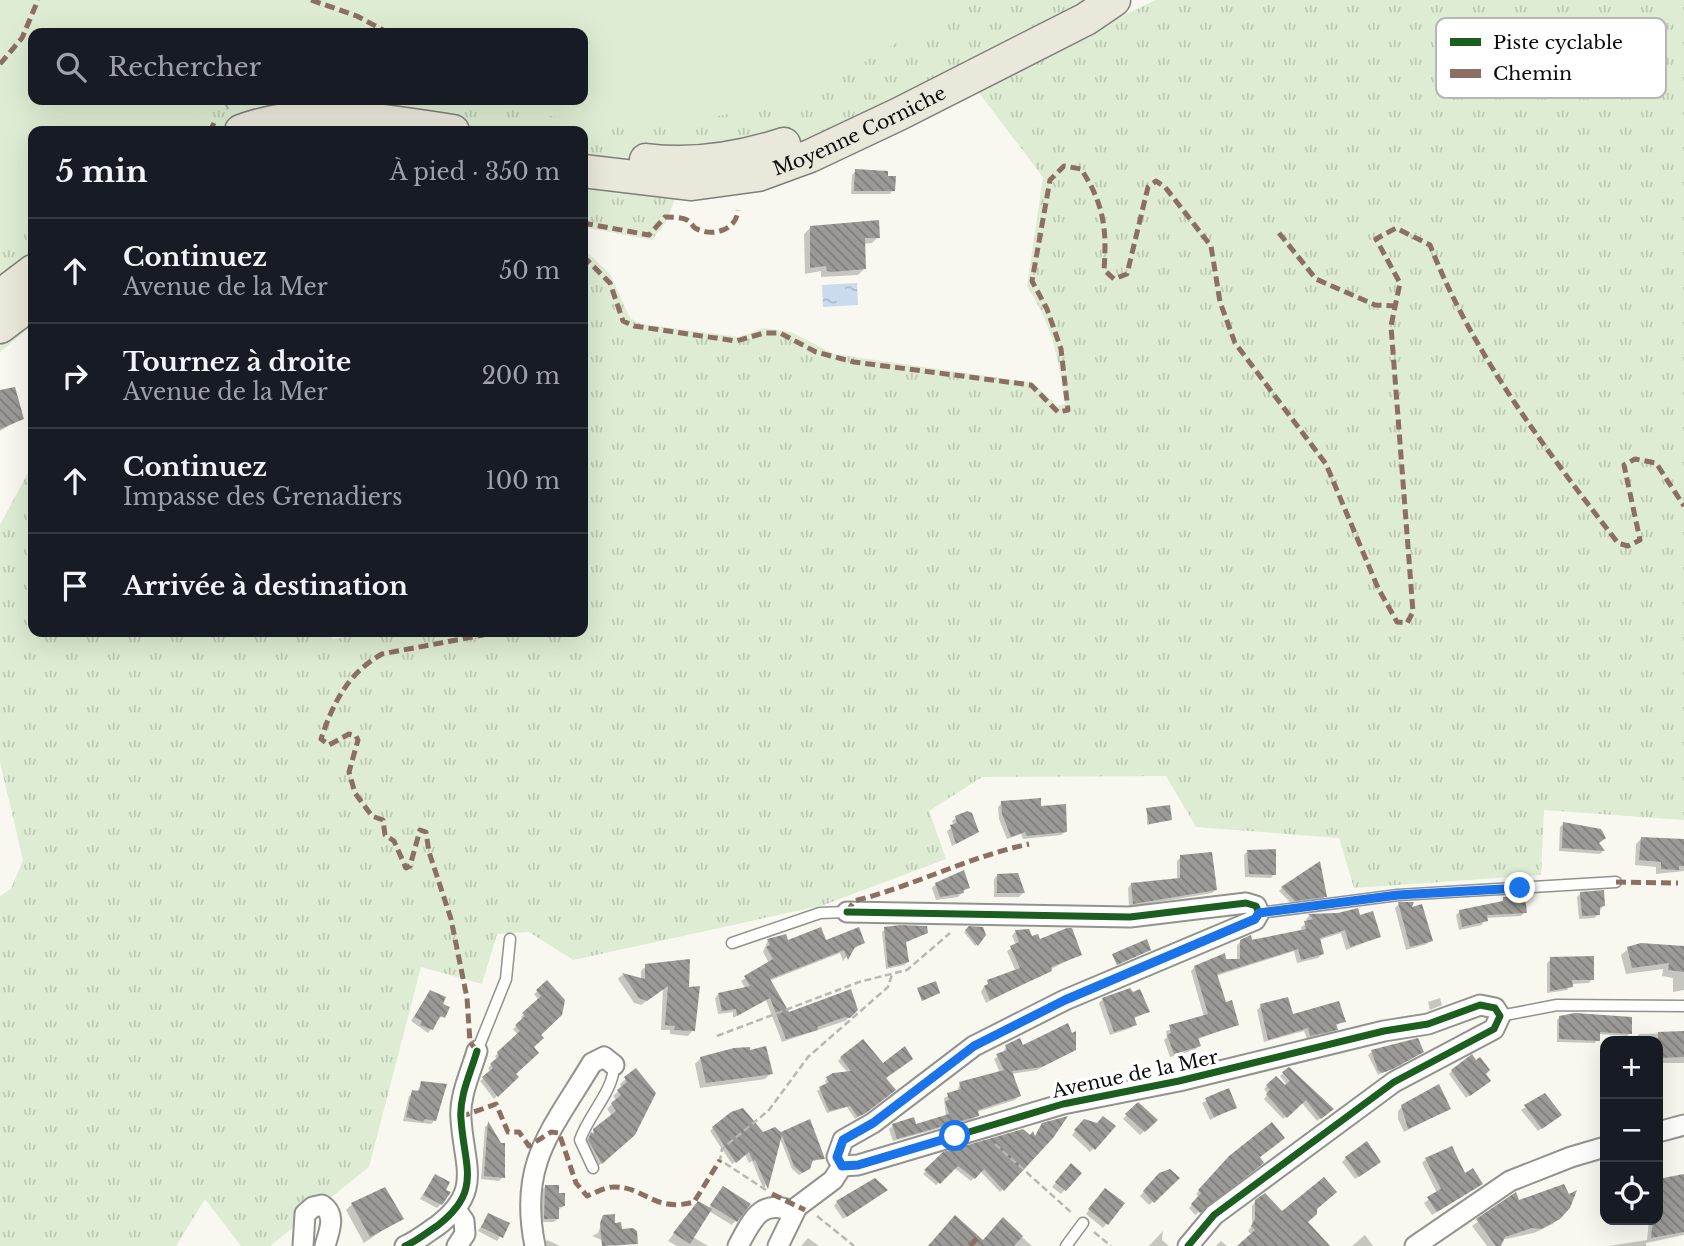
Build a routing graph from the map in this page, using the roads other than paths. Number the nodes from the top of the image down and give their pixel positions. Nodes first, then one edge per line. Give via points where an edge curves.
1 (1082, 0) edge
2 (1114, 0) edge
3 (232, 125) edge
4 (419, 126) edge
5 (588, 151) edge
6 (588, 173) edge
7 (28, 275) edge
8 (0, 296) edge
9 (28, 306) edge
10 (0, 327) edge
11 (1616, 882) dead end
12 (847, 912) joint
13 (1259, 913) junction
14 (510, 939) dead end
15 (732, 943) dead end
16 (1684, 1006) edge
17 (1500, 1016) junction
18 (477, 1051) joint
19 (614, 1065) joint
20 (1684, 1125) edge
21 (1663, 1131) edge
22 (1600, 1149) edge
23 (842, 1166) junction
24 (593, 1168) dead end
25 (457, 1211) junction
26 (801, 1211) junction
27 (1083, 1223) road end
28 (303, 1246) edge
29 (325, 1246) edge
30 (405, 1246) edge
31 (457, 1246) edge
32 (535, 1246) edge
33 (738, 1246) edge
34 (778, 1246) edge
35 (1066, 1246) edge
36 (1188, 1246) edge
37 (1415, 1246) edge

1 - 5 main road, Moyenne Corniche via 963,63 826,127 757,153 692,162
2 - 6 main road, Moyenne Corniche via 1086,19 899,114 782,167 733,180 692,184
3 - 4 main road via 325,116
7 - 8 main road
9 - 10 main road
11 - 13 lane via 1398,895
12 - 13 street via 1130,917 1246,903 1256,906
12 - 15 lane via 820,913
13 - 23 street via 1255,919 1065,1000 974,1046 873,1123 843,1140 837,1157
14 - 18 lane via 506,979
16 - 17 lane via 1557,1005
17 - 23 street, Avenue de la Mer via 1495,1008 1480,1005 1429,1024 1063,1104
17 - 36 street via 1494,1029 1394,1082 1214,1215
18 - 25 street via 460,1117 467,1165 465,1194
19 - 24 lane via 614,1075 580,1140
19 - 32 street via 604,1057 592,1063 538,1154 530,1203
20 - 21 street
22 - 37 street via 1510,1181
23 - 26 street
25 - 30 street
25 - 31 street via 465,1234
26 - 33 street via 773,1206 762,1210
26 - 34 street
27 - 35 lane
28 - 29 street via 306,1214 322,1205 332,1219

